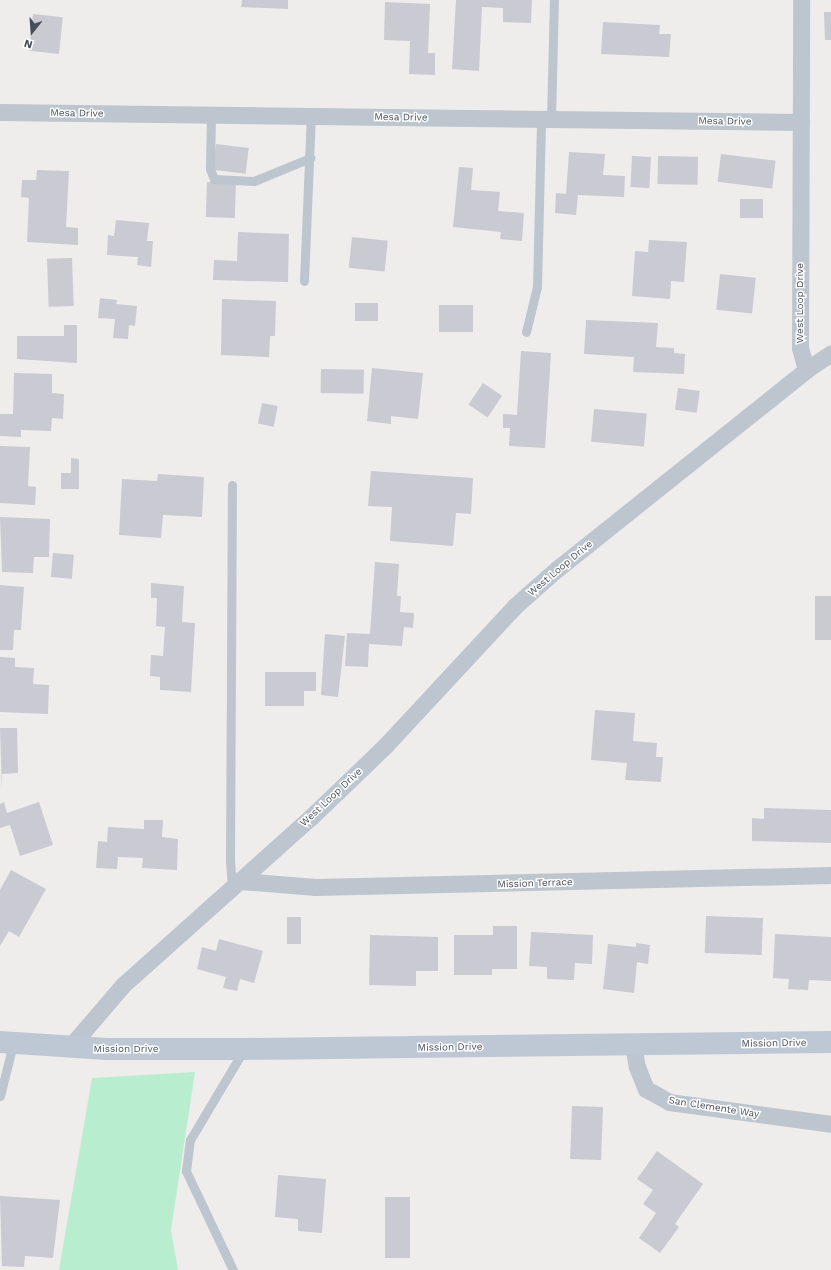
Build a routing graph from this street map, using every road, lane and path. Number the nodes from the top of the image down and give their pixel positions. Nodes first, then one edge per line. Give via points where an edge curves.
1 (554, 0) edge
2 (801, 0) edge
3 (0, 112) edge
4 (210, 115) junction
5 (311, 116) junction
6 (546, 120) junction
7 (801, 122) junction
8 (310, 158) junction
9 (304, 281) dead end
10 (526, 332) dead end
11 (831, 353) edge
12 (806, 370) junction
13 (232, 485) dead end
14 (831, 875) edge
15 (236, 884) junction
16 (831, 1042) edge
17 (7, 1043) edge
18 (633, 1045) junction
19 (69, 1048) junction
20 (244, 1049) junction
21 (0, 1096) edge
22 (831, 1124) edge
23 (233, 1270) edge

1 - 6 lane
2 - 7 street, West Loop Drive
3 - 4 street, Mesa Drive
4 - 5 street, Mesa Drive
4 - 8 lane via 210,169 214,179 254,181
5 - 6 street, Mesa Drive
5 - 8 lane
6 - 7 street, Mesa Drive
6 - 10 lane via 537,286
7 - 12 street, West Loop Drive via 800,348
8 - 9 lane
11 - 12 street
12 - 15 street, West Loop Drive via 520,601 385,746
13 - 15 lane via 230,852
14 - 15 street, Mission Terrace via 316,887
15 - 19 street, West Loop Drive via 123,984
16 - 18 street, Mission Drive
17 - 19 street, Mission Drive
17 - 21 lane
18 - 20 street, Mission Drive
18 - 22 street, San Clemente Way via 646,1089 669,1102
19 - 20 street, Mission Drive
20 - 23 lane via 190,1140 186,1171

